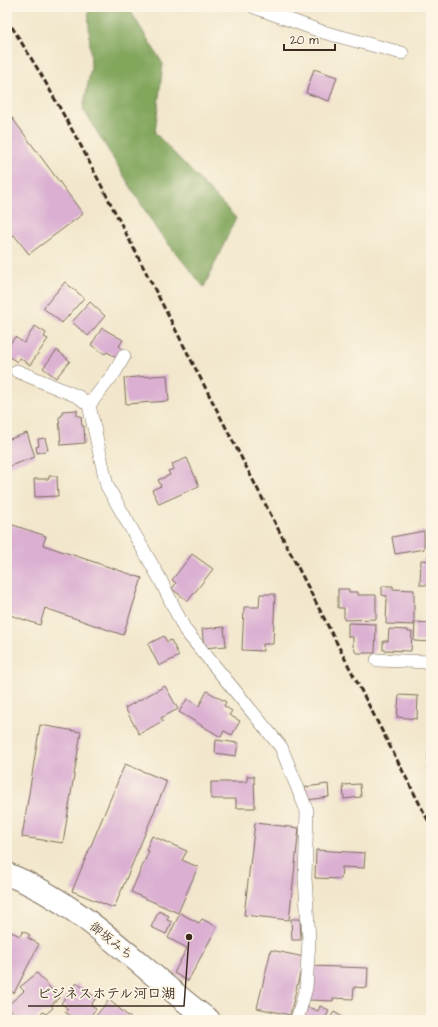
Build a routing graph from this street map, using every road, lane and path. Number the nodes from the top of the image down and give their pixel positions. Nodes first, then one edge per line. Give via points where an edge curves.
1 (254, 7) edge
2 (402, 53) dead end
3 (124, 356) dead end
4 (17, 371) dead end
5 (89, 405) junction
6 (377, 660) dead end
7 (431, 662) edge
8 (7, 874) edge
9 (209, 1020) edge
10 (297, 1020) edge

1 - 2 street via 323,32
3 - 5 street
4 - 5 street via 79,397
5 - 10 street via 107,486 160,579 185,630 281,747 307,811 305,878 309,940 306,988
6 - 7 street
8 - 9 highway, 御坂みち via 45,892 79,914

